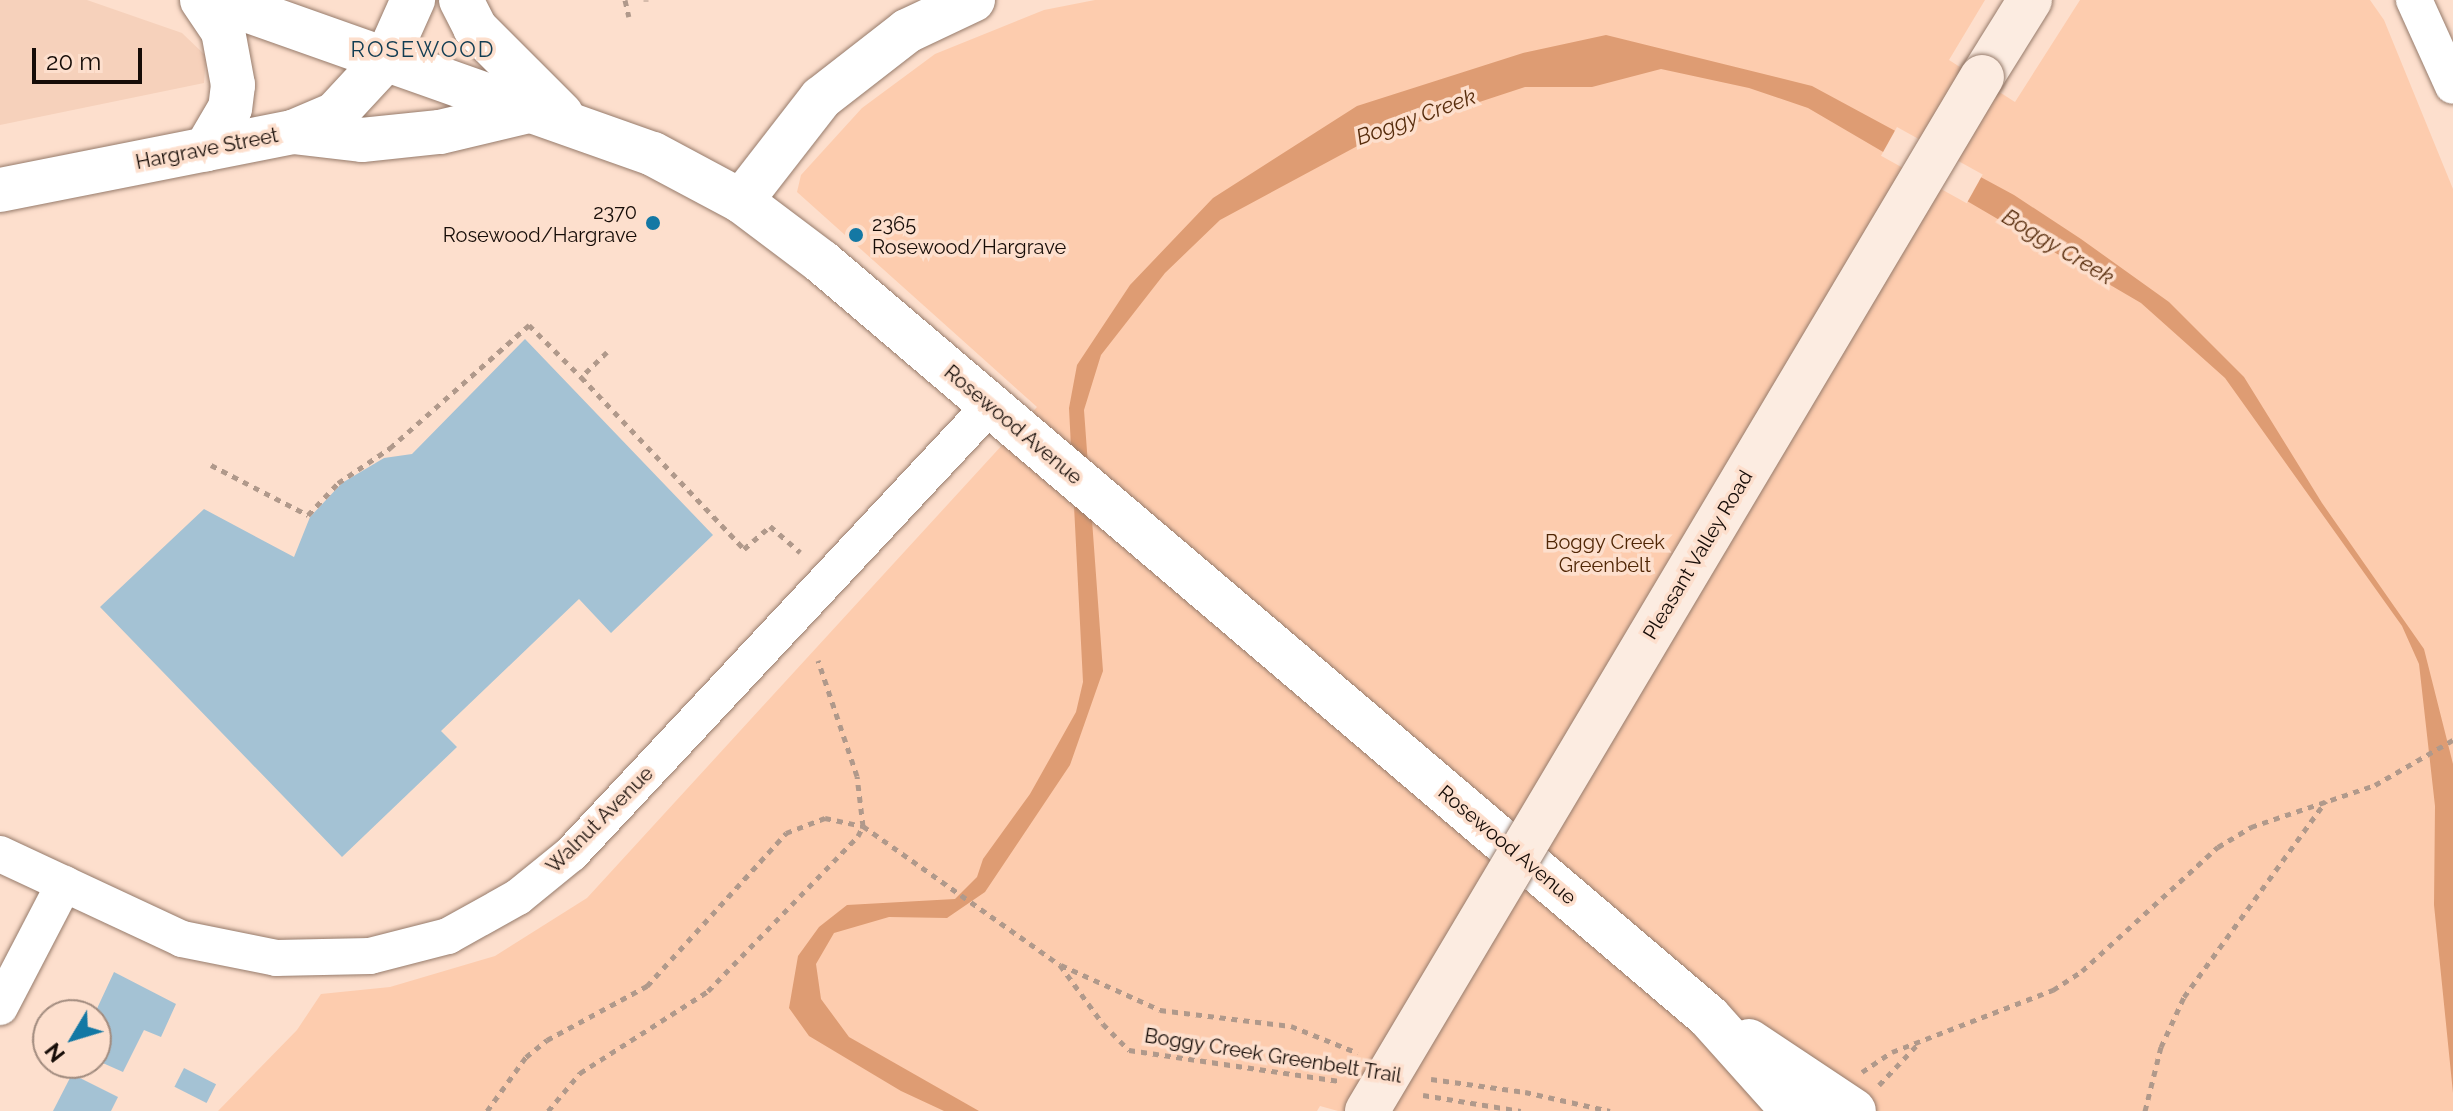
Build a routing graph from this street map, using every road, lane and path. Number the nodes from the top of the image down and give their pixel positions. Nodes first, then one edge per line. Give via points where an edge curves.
1 (202, 0) edge
2 (218, 0) edge
3 (413, 0) edge
4 (461, 0) edge
5 (625, 0) edge
6 (973, 0) edge
7 (2030, 0) edge
8 (2414, 0) edge
9 (629, 17) dead end
10 (387, 58) junction
11 (2453, 86) edge
12 (552, 117) junction
13 (293, 132) junction
14 (206, 149) junction
15 (0, 190) edge
16 (741, 201) junction
17 (607, 352) dead end
18 (581, 377) junction
19 (1004, 419) junction
20 (211, 465) dead end
21 (800, 552) dead end
22 (818, 660) dead end
23 (2453, 740) edge
24 (2326, 800) junction
25 (863, 826) junction
26 (0, 854) edge
27 (64, 884) junction
28 (1060, 965) junction
29 (0, 1007) edge
30 (1709, 1017) junction
31 (1918, 1044) junction
32 (1371, 1060) dead end
33 (1417, 1076) dead end
34 (1415, 1094) dead end
35 (1860, 1094) edge
36 (1361, 1098) edge
37 (487, 1111) edge
38 (548, 1111) edge
39 (1521, 1111) edge
40 (1610, 1111) edge
41 (1793, 1111) edge
42 (2145, 1111) edge

1 - 14 street via 223,31 233,85 230,108
2 - 10 street, Rosewood Avenue
3 - 10 street, Hargrave Street
4 - 12 street via 475,28
5 - 9 path
6 - 16 street via 907,31 821,98
7 - 36 main road, Pleasant Valley Road, bridge
8 - 11 street
10 - 12 street, Rosewood Avenue
10 - 13 street, Hargrave Street via 335,114
12 - 13 street via 362,140
12 - 16 street, Rosewood Avenue via 653,154
13 - 14 street, Hargrave Street
14 - 15 street, Hargrave Street
16 - 19 street, Rosewood Avenue via 822,262
17 - 18 path
18 - 20 path via 529,325 390,448 338,483 308,515
18 - 21 path via 744,549 770,526
19 - 27 street, Walnut Avenue via 571,854 518,897 448,936 370,956 276,958 182,939
19 - 30 street, Rosewood Avenue
22 - 25 path via 849,746
23 - 24 path via 2402,772
24 - 31 path via 2251,827 2218,847 2082,971 2053,990
24 - 42 path via 2184,997 2161,1047
25 - 28 path, Boggy Creek Greenbelt Trail
25 - 37 path, Boggy Creek Greenbelt Trail via 825,818 786,833 647,986 547,1040 506,1079
25 - 38 path via 708,991 580,1073
26 - 27 street, Walnut Avenue
27 - 29 street
28 - 32 path, Boggy Creek Greenbelt Trail via 1160,1010 1291,1026
28 - 36 path, Boggy Creek Greenbelt Trail via 1129,1050
30 - 35 street, Rosewood Avenue
30 - 41 street, Rosewood Avenue
31 - 35 path
31 - 35 path via 1880,1058
33 - 40 path, Boggy Creek Greenbelt Trail
34 - 39 path, Boggy Creek Greenbelt Trail

